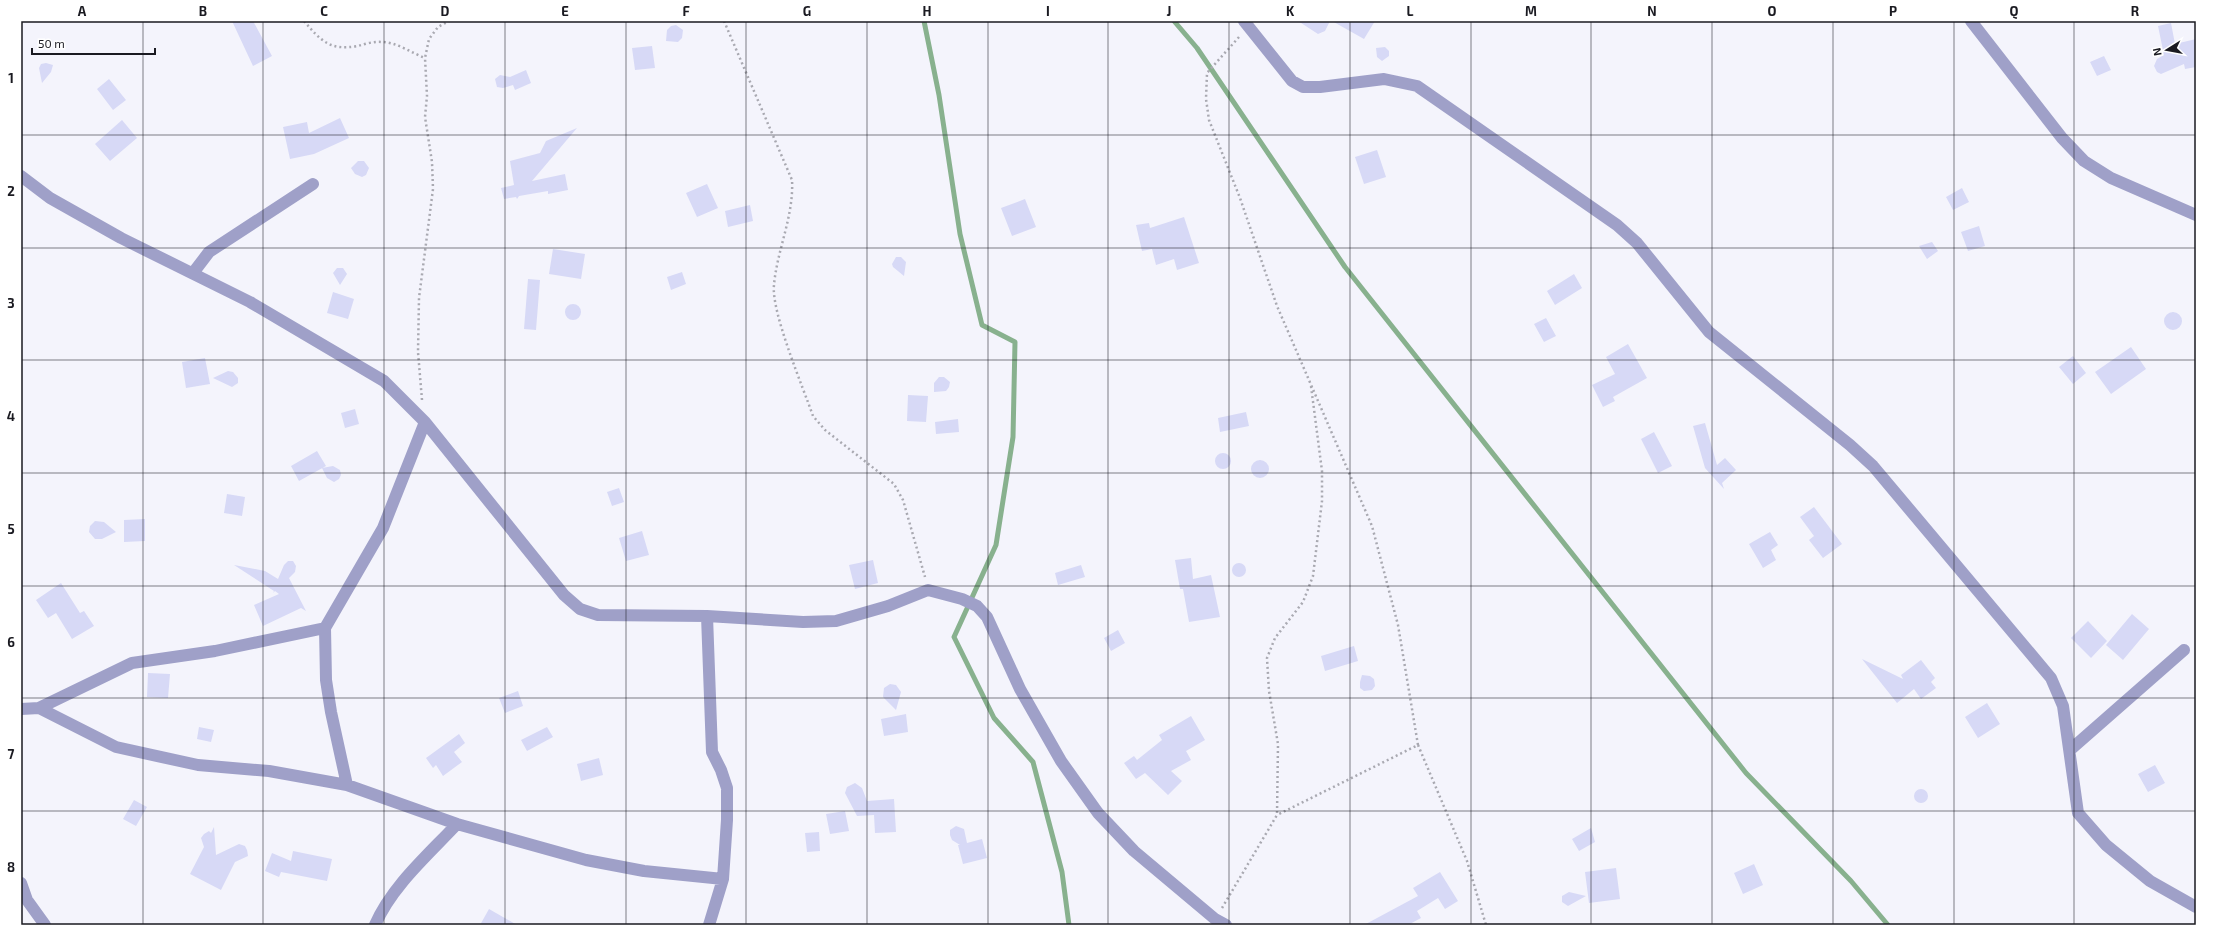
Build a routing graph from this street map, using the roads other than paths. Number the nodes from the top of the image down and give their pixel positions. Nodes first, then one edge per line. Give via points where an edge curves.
1 (1972, 21) edge
2 (1247, 24) edge
3 (21, 176) edge
4 (313, 184) dead end
5 (2196, 215) edge
6 (193, 273) junction
7 (424, 422) junction
8 (707, 616) junction
9 (325, 628) junction
10 (2184, 650) dead end
11 (39, 708) junction
12 (21, 709) edge
13 (2070, 750) junction
14 (348, 786) junction
15 (457, 824) junction
16 (723, 879) junction
17 (21, 883) edge
18 (2196, 907) edge
19 (1221, 922) edge
20 (45, 925) edge
21 (374, 925) edge
22 (709, 925) edge

1 - 5 street via 2062,138 2084,161 2111,178
2 - 13 street via 1292,81 1303,87 1384,79 1417,86 1617,225 1637,243 1709,332 1873,466 2050,678 2063,706
3 - 6 street via 50,198
4 - 6 street via 209,252
6 - 7 street via 250,302 384,381
7 - 8 street via 564,595 580,609 598,615
7 - 9 street via 383,528
8 - 16 street via 712,752 727,788
8 - 19 street via 803,622 836,621 888,606 928,590 977,606 987,617 1020,689 1061,762 1098,813 1134,851
9 - 11 street via 215,651 132,663
9 - 14 street via 326,680
10 - 13 street
11 - 12 street
11 - 14 street via 116,746 198,766 269,771
13 - 18 street via 2072,783 2078,813 2106,845 2150,881
14 - 15 street
15 - 16 street via 586,860 644,871
15 - 21 street via 411,872 382,909
16 - 22 street
17 - 20 street via 27,900

